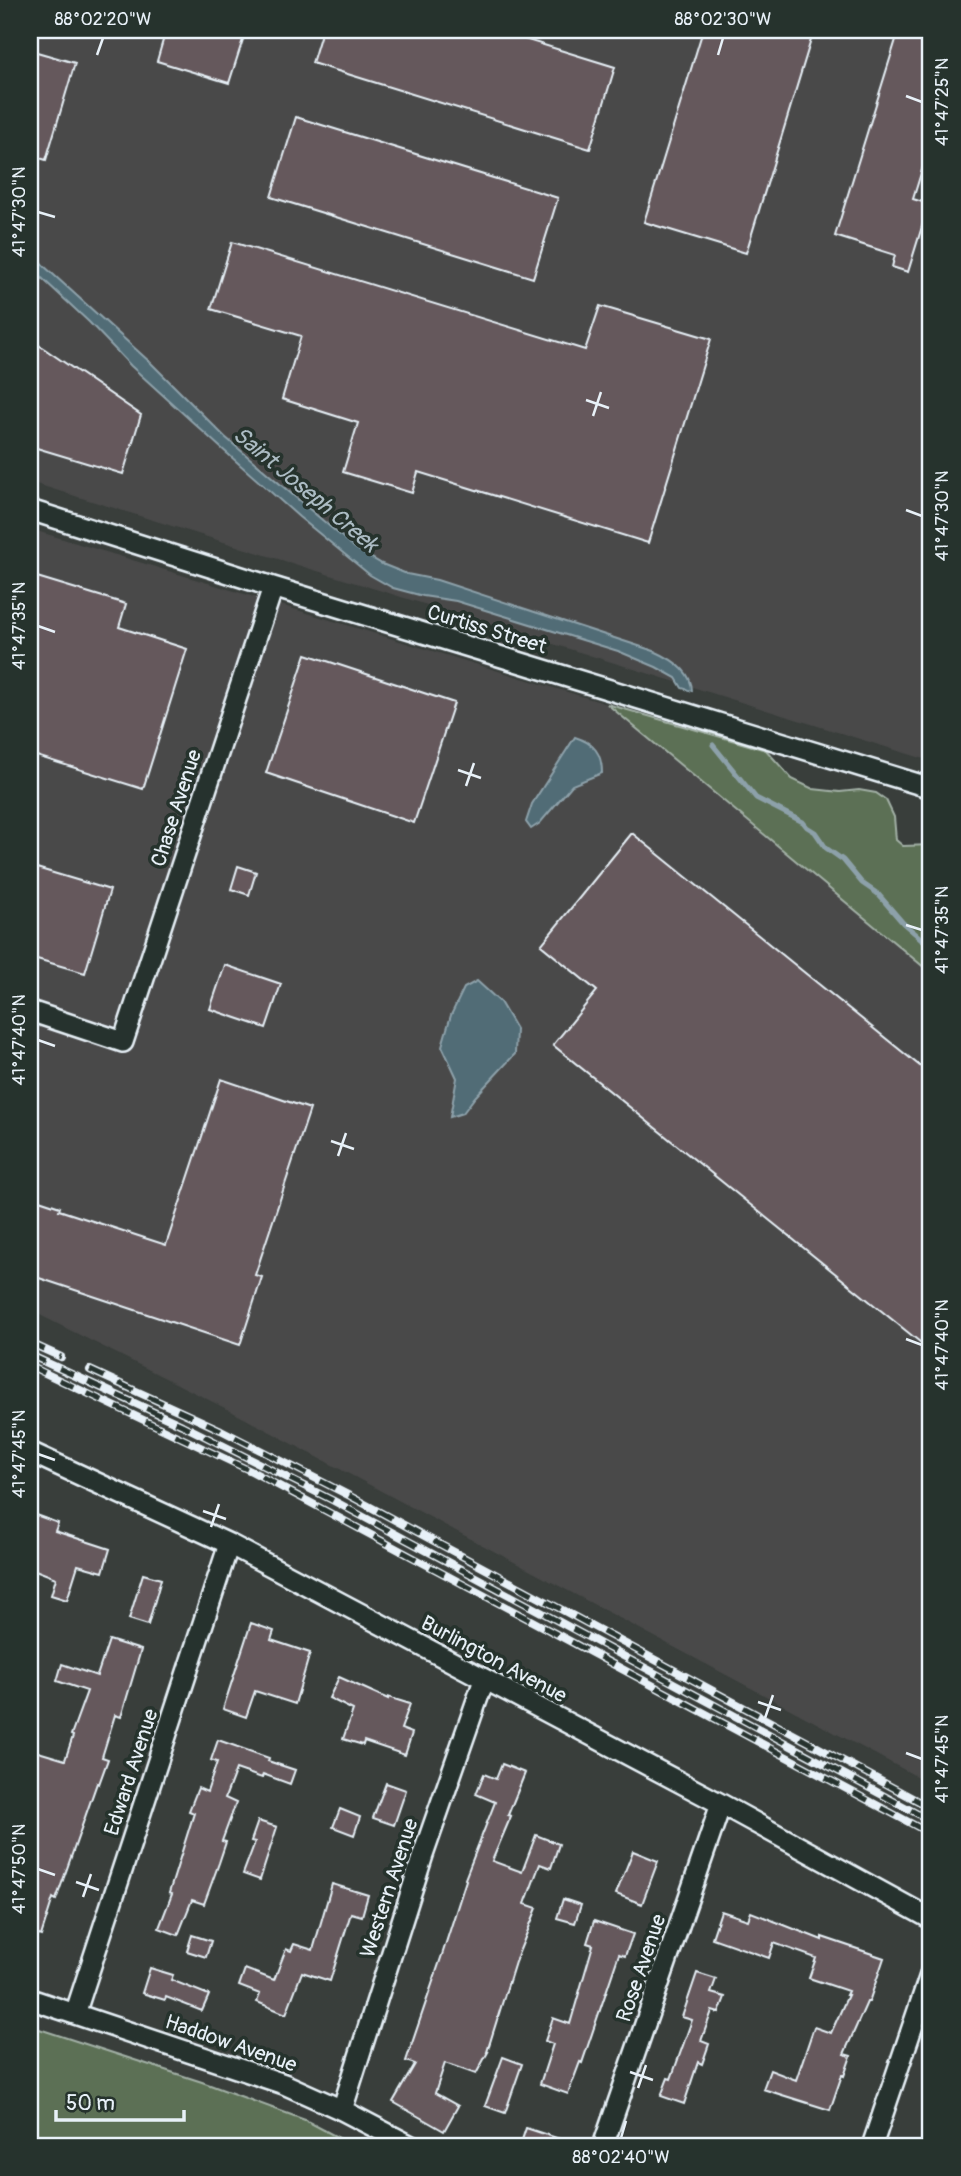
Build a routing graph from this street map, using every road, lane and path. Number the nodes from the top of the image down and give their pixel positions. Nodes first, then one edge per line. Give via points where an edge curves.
1 (30, 510) edge
2 (273, 587) junction
3 (931, 788) edge
4 (30, 1012) edge
5 (30, 1452) edge
6 (229, 1544) junction
7 (484, 1680) junction
8 (721, 1804) junction
9 (931, 1919) edge
10 (931, 1972) edge
11 (30, 1999) edge
12 (75, 2014) junction
13 (342, 2110) junction
14 (411, 2146) edge
15 (603, 2146) edge
16 (872, 2146) edge

1 - 2 street, Curtiss Street
2 - 3 street, Curtiss Street
2 - 4 street, Chase Avenue via 123,1042
5 - 6 street, Burlington Avenue
6 - 7 street, Burlington Avenue
6 - 12 street, Edward Avenue
7 - 8 street, Burlington Avenue
7 - 13 street, Western Avenue
8 - 9 street, Burlington Avenue
8 - 15 street, Rose Avenue
10 - 16 street
11 - 12 street, Haddow Avenue
12 - 13 street, Haddow Avenue via 285,2084
13 - 14 street, Haddow Avenue

